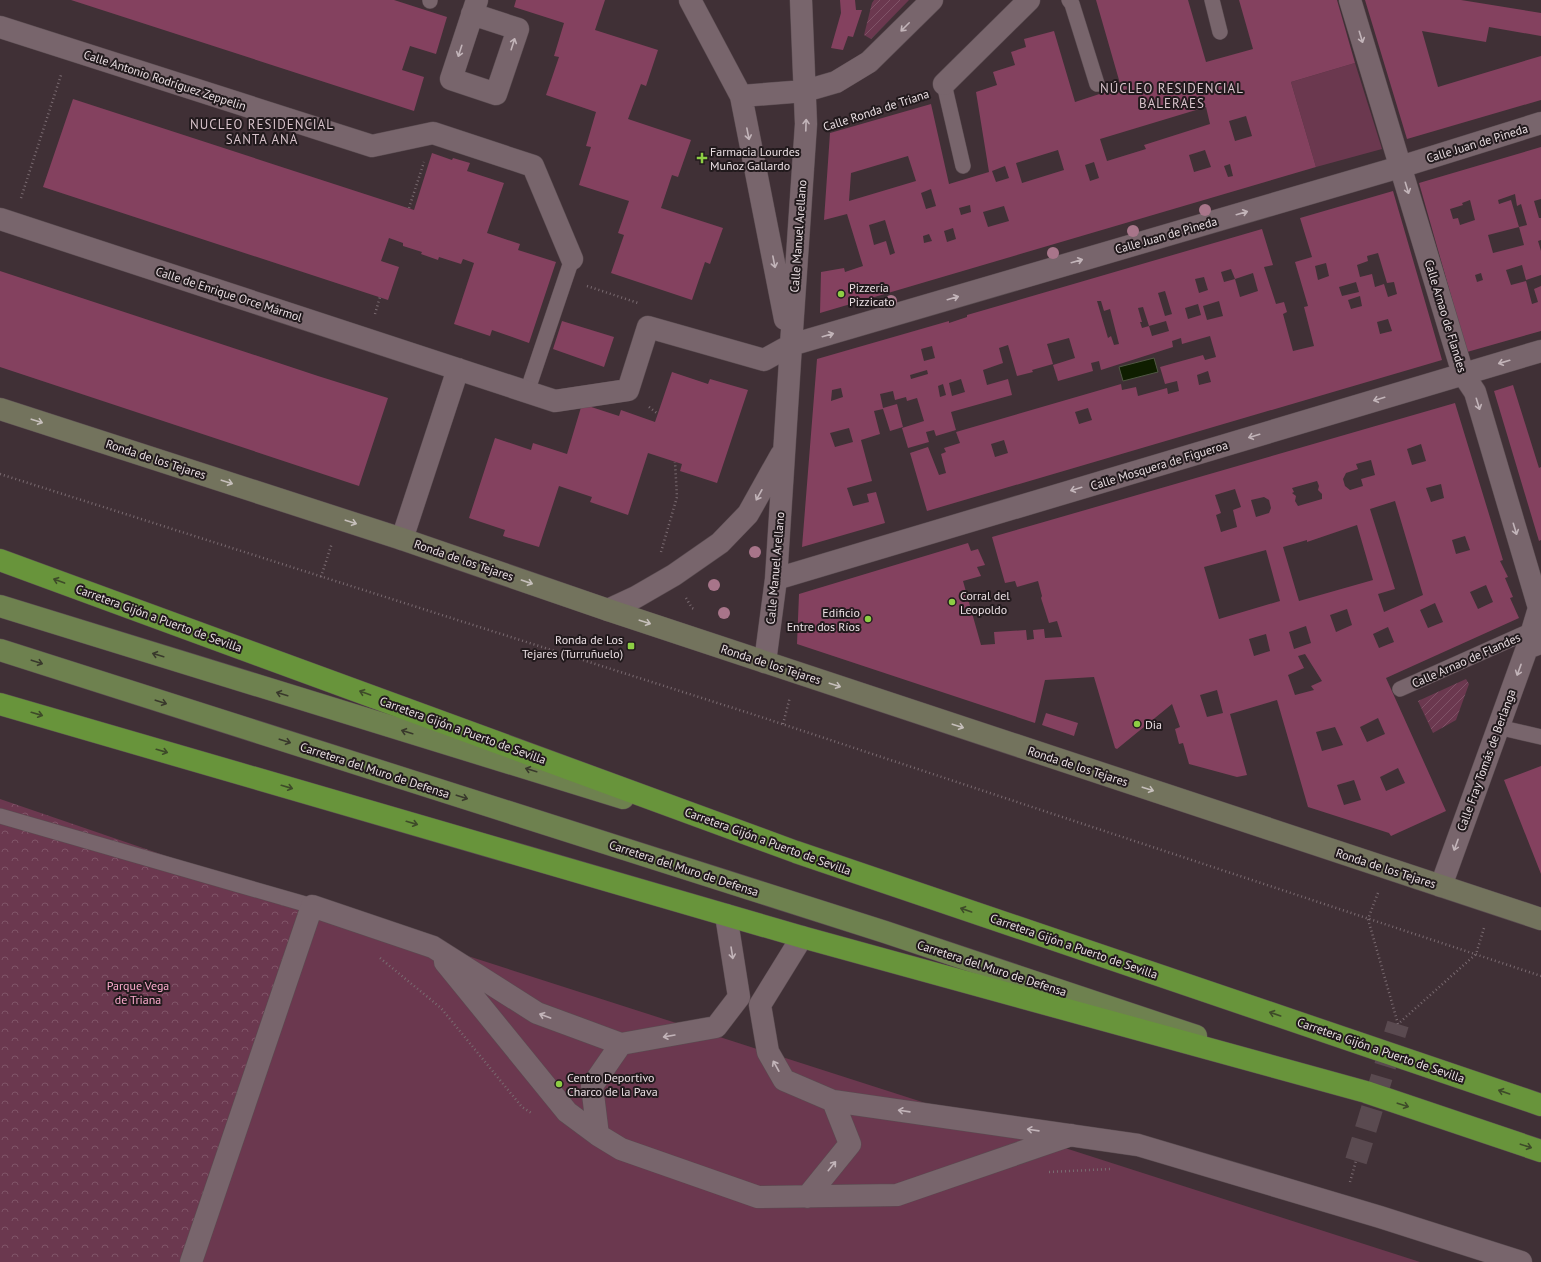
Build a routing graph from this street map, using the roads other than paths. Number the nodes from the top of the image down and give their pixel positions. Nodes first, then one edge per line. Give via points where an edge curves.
1 (690, 0) edge
2 (802, 0) edge
3 (932, 0) edge
4 (1029, 0) edge
5 (1069, 0) edge
6 (1212, 0) edge
7 (1350, 0) edge
8 (0, 27) edge
9 (1220, 32) dead end
10 (944, 84) joint
11 (1097, 84) dead end
12 (805, 91) junction
13 (741, 96) junction
14 (1541, 123) edge
15 (963, 166) dead end
16 (1400, 166) junction
17 (6, 221) edge
18 (572, 259) joint
19 (790, 346) junction
20 (1541, 351) edge
21 (458, 369) junction
22 (1463, 374) junction
23 (527, 392) junction
24 (0, 409) edge
25 (784, 449) junction
26 (402, 539) junction
27 (0, 560) edge
28 (776, 578) junction
29 (0, 606) edge
30 (608, 610) junction
31 (1534, 640) edge
32 (0, 650) edge
33 (765, 662) junction
34 (1400, 689) dead end
35 (0, 704) edge
36 (1498, 727) junction
37 (1541, 737) edge
38 (0, 816) edge
39 (796, 852) junction
40 (1441, 886) junction
41 (312, 906) junction
42 (726, 915) junction
43 (1541, 919) edge
44 (802, 938) junction
45 (433, 947) junction
46 (622, 1044) junction
47 (1366, 1092) junction
48 (833, 1101) junction
49 (1541, 1105) edge
50 (598, 1135) junction
51 (1071, 1135) junction
52 (1541, 1151) edge
53 (807, 1197) junction
54 (191, 1262) edge
55 (1521, 1262) edge

1 - 13 street
2 - 12 street, Calle Manuel Arellano
3 -> 12 street via 869,62 836,82
4 - 10 street, Calle Ronda de Triana
5 - 11 lane
6 - 9 lane
7 -> 16 street, Calle Arnao de Flandes
8 - 18 street, Calle Antonio Rodríguez Zeppelin via 372,146 433,133 533,166
10 - 15 lane, Calle Ronda de Triana
12 - 13 street
19 -> 12 street, Calle Manuel Arellano via 806,132
13 -> 19 street
14 - 16 street, Calle Juan de Pineda
19 -> 16 street, Calle Juan de Pineda
16 -> 22 street, Calle Arnao de Flandes
17 - 21 street, Calle de Enrique Orce Mármol
18 - 23 lane
19 - 23 street, Calle de Enrique Orce Mármol via 764,360 648,327 628,390 555,401
19 - 25 street, Calle Manuel Arellano
20 -> 22 street, Calle Mosquera de Figueroa
21 - 23 street, Calle de Enrique Orce Mármol
21 - 26 street
22 -> 28 street, Calle Mosquera de Figueroa
22 -> 31 street, Calle Arnao de Flandes via 1474,392 1539,608
24 -> 26 street, Ronda de los Tejares
25 - 28 street, Calle Manuel Arellano
25 -> 30 street, Calle Manuel Arellano via 748,514 720,543 674,575
26 -> 30 street, Ronda de los Tejares
39 -> 27 highway, Carretera Gijón a Puerto de Sevilla
28 - 33 street, Calle Manuel Arellano
39 -> 29 main road
30 -> 33 street, Ronda de los Tejares
31 - 34 lane, Calle Arnao de Flandes
31 -> 36 street, Calle Fray Tomás de Berlanga
32 -> 47 main road, Carretera del Muro de Defensa via 885,932
33 -> 40 street, Ronda de los Tejares
35 -> 42 highway
36 - 37 lane
36 -> 40 street, Calle Fray Tomás de Berlanga
38 - 41 lane
49 -> 39 highway, Carretera Gijón a Puerto de Sevilla
40 - 43 street, Ronda de los Tejares
41 - 45 street
41 - 54 street
42 - 44 highway
42 -> 46 street via 739,997 716,1027
44 - 47 highway
48 -> 44 street via 784,1080 768,1052 760,1005
46 -> 45 street via 537,1013
45 - 50 street via 567,1112
46 - 50 street via 592,1086
47 -> 52 highway
51 -> 48 street
53 -> 48 street via 850,1144
50 - 53 street via 621,1149 758,1197
51 - 53 street via 897,1195
51 - 55 street via 1138,1145

